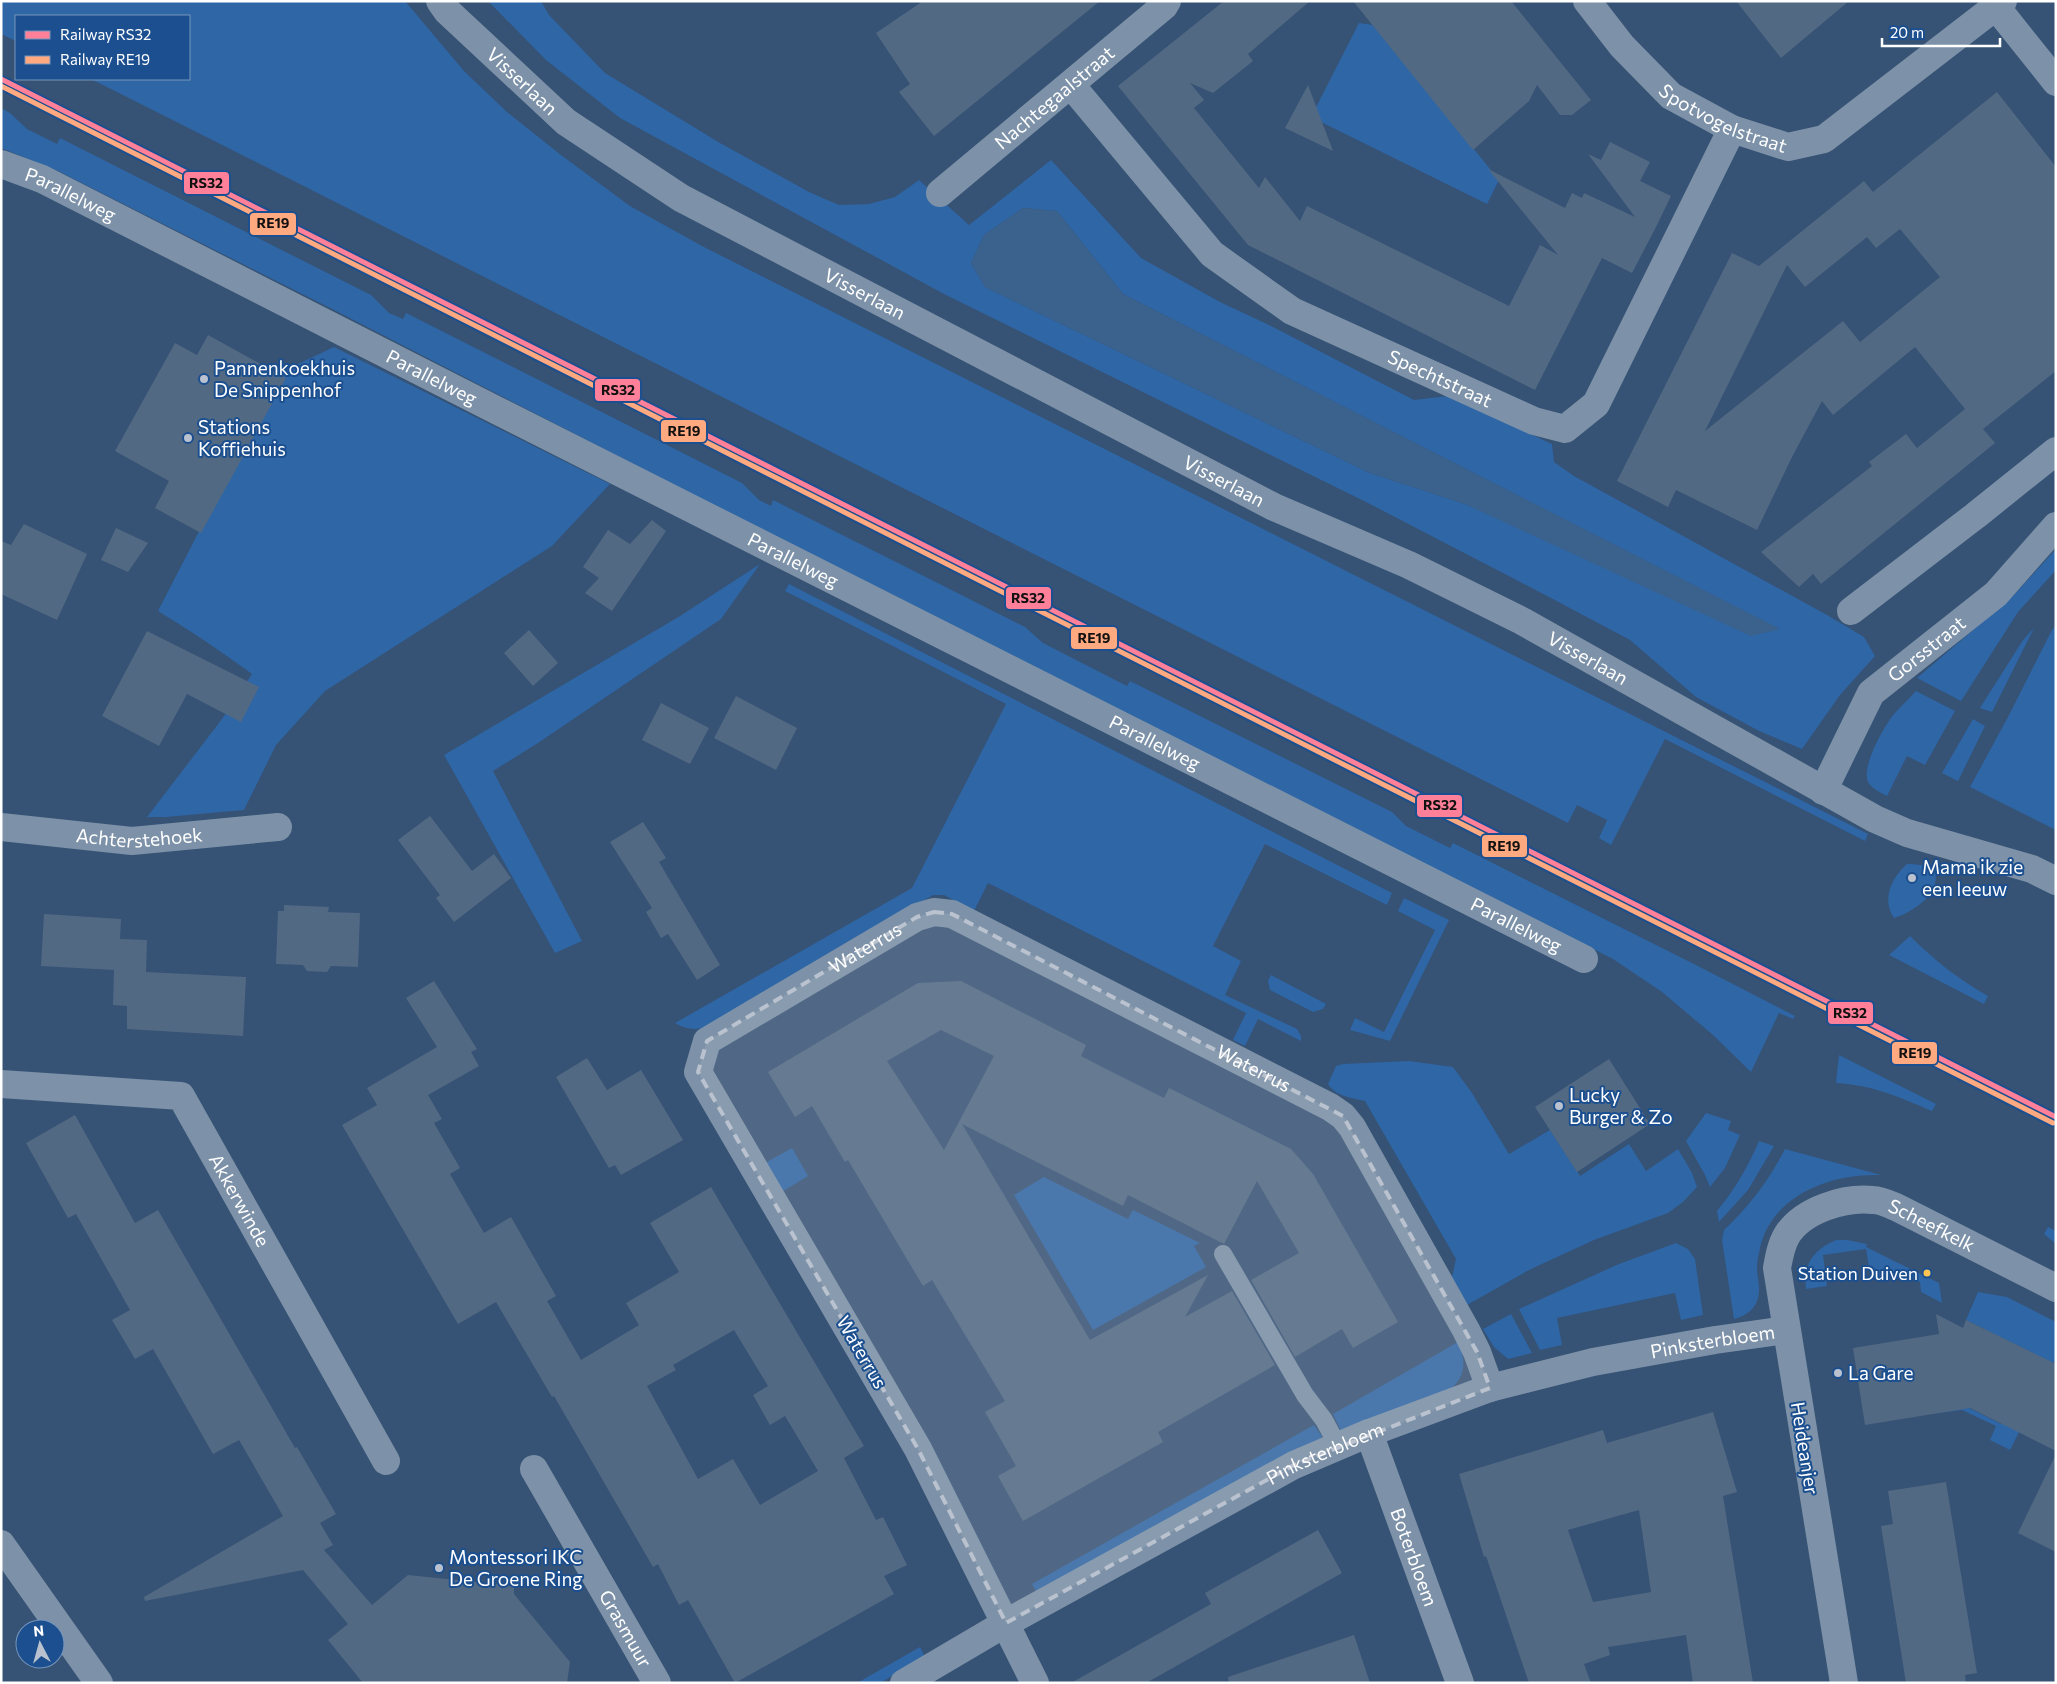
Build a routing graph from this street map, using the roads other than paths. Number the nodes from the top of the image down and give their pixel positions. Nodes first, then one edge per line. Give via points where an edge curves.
1 (440, 1) edge
2 (1167, 1) edge
3 (1587, 1) edge
4 (2000, 4) edge
5 (2056, 82) edge
6 (1071, 85) junction
7 (1732, 129) junction
8 (1, 164) edge
9 (940, 193) dead end
10 (2056, 451) edge
11 (2056, 526) edge
12 (1851, 611) dead end
13 (1823, 791) junction
14 (1, 827) edge
15 (278, 827) dead end
16 (2056, 881) edge
17 (1584, 959) dead end
18 (1, 1084) edge
19 (1802, 1220) joint
20 (1222, 1254) dead end
21 (2056, 1288) edge
22 (1786, 1330) junction
23 (1490, 1388) junction
24 (1369, 1433) junction
25 (1338, 1446) junction
26 (386, 1461) dead end
27 (534, 1468) dead end
28 (1, 1544) edge
29 (1006, 1623) junction
30 (99, 1683) edge
31 (658, 1683) edge
32 (904, 1683) edge
33 (1035, 1683) edge
34 (1460, 1683) edge
35 (1844, 1683) edge

1 - 13 street, Visserlaan via 447,12 566,122 681,198 1274,507 1409,565 1522,621
2 - 6 street, Nachtegaalstraat
3 - 7 street, Spotvogelstraat via 1622,46 1671,96
4 - 5 street
4 - 7 street, Spotvogelstraat via 1824,139 1788,147
6 - 7 street, Spechtstraat via 1212,254 1292,311 1534,421 1565,429 1596,404
6 - 9 street, Nachtegaalstraat
8 - 17 street, Parallelweg via 42,179
10 - 12 street
11 - 13 street, Gorsstraat via 1996,594 1871,693
13 - 16 street, Visserlaan via 1906,833 2032,869
14 - 15 street, Achterstehoek via 132,841
18 - 26 street, Akkerwinde via 181,1096
19 - 21 street, Scheefkelk via 1824,1208 1850,1201 1874,1200 1898,1208
19 - 22 street, Heideanjer via 1787,1235 1776,1268
20 - 25 lane
22 - 23 street, Pinksterbloem via 1593,1362
22 - 35 street, Heideanjer
23 - 24 street, Pinksterbloem
23 - 29 street, Waterrus via 1466,1330 1343,1116 1324,1103 952,914 934,912 917,917 707,1041 698,1072 918,1448
24 - 25 street, Pinksterbloem
24 - 34 street, Boterbloem
25 - 29 street, Pinksterbloem via 1294,1466
27 - 31 street, Grasmuur
28 - 30 street
29 - 32 street, Pinksterbloem
29 - 33 street, Waterrus

